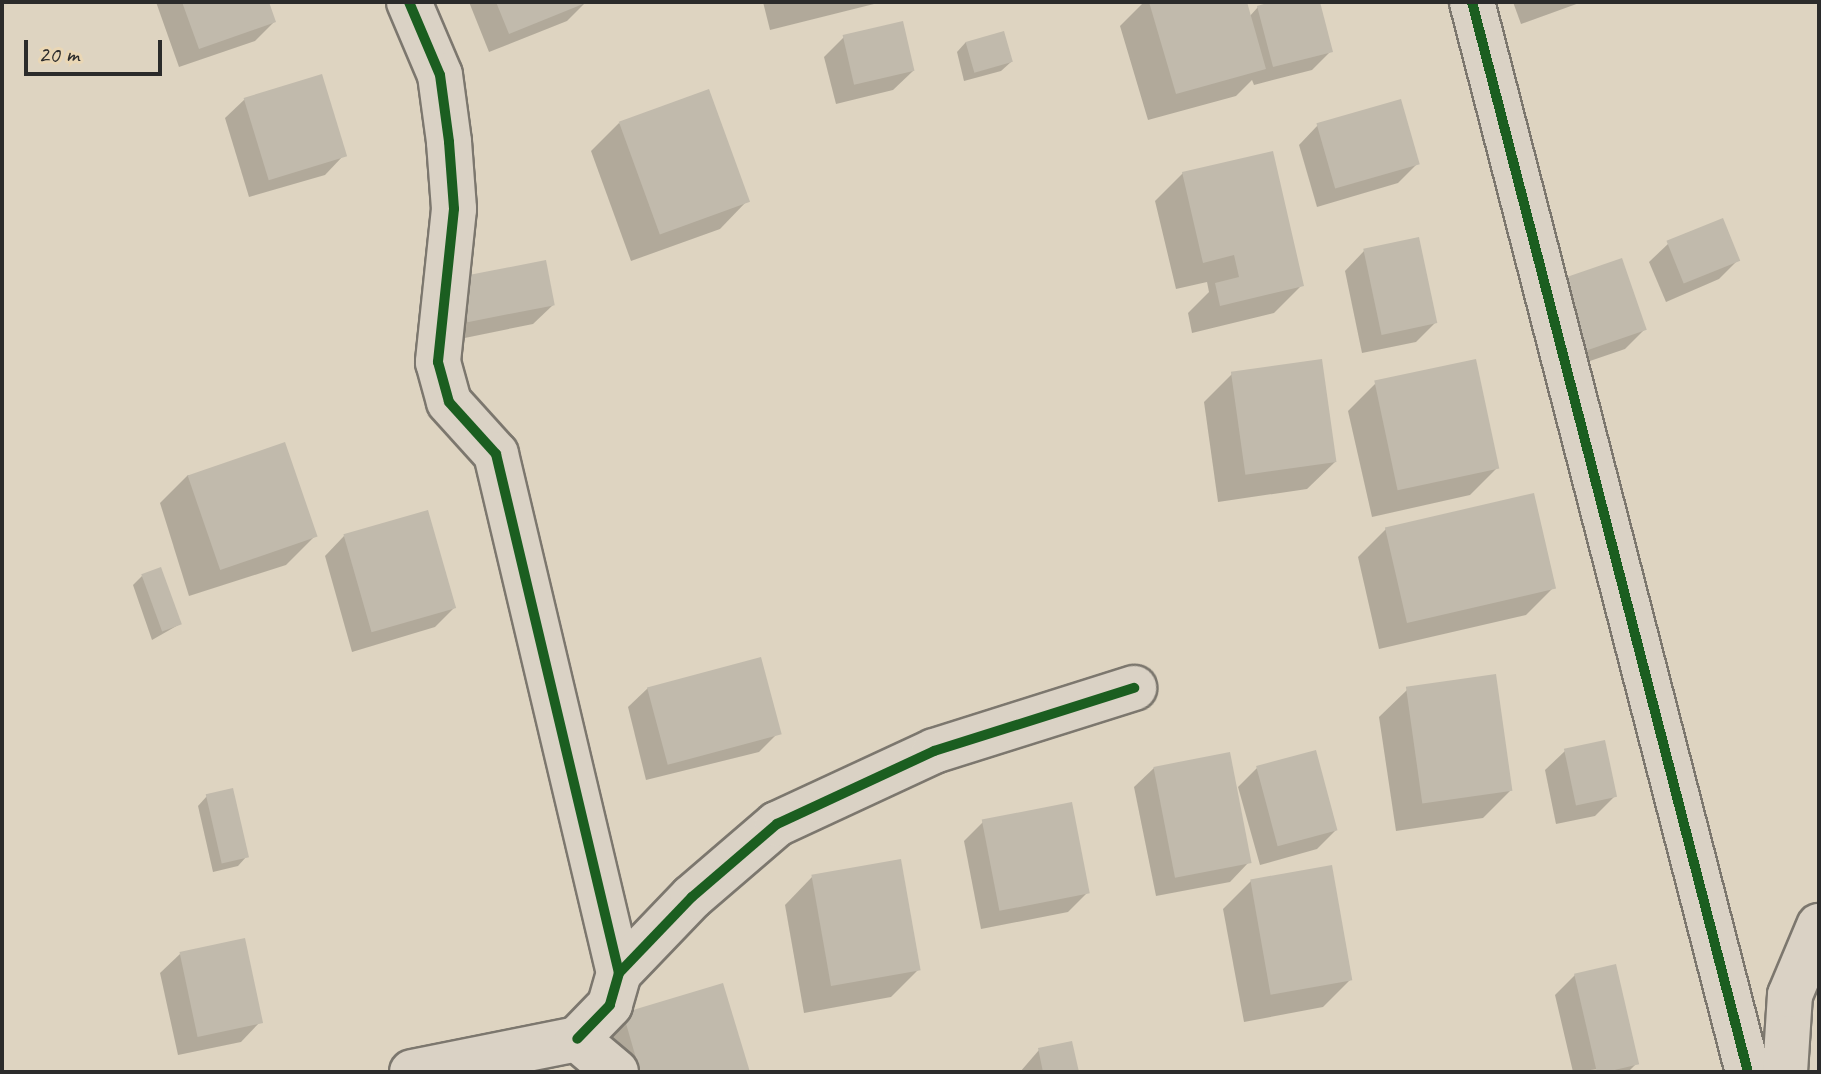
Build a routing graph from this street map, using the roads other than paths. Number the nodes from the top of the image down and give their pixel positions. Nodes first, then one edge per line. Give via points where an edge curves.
1 (409, 2) edge
2 (1472, 2) edge
3 (1134, 688) dead end
4 (1819, 926) edge
5 (619, 973) junction
6 (577, 1039) junction
7 (412, 1072) edge
8 (616, 1072) edge
9 (1748, 1072) edge
10 (1785, 1072) edge

1 - 5 street via 440,75 449,142 454,209 438,322 438,362 449,402 496,454
2 - 9 street
3 - 5 street via 934,751 777,824 692,897
4 - 10 street via 1790,995
5 - 6 street via 610,1005
6 - 7 street
6 - 8 street

